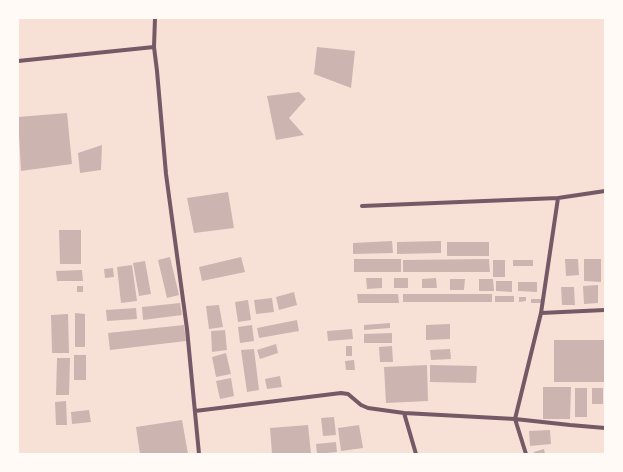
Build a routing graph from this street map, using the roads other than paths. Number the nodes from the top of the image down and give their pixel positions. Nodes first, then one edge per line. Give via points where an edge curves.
1 (155, 18) edge
2 (154, 47) junction
3 (18, 61) edge
4 (605, 191) edge
5 (558, 198) junction
6 (362, 206) dead end
7 (605, 310) edge
8 (541, 313) junction
9 (195, 411) junction
10 (404, 413) junction
11 (515, 419) junction
12 (605, 428) edge
13 (199, 454) edge
14 (416, 454) edge
15 (526, 454) edge

1 - 2 street
2 - 3 street
2 - 9 street via 166,174 187,329
4 - 5 street
5 - 6 street
5 - 8 street
7 - 8 street
8 - 11 street
9 - 10 street via 341,393 348,394 368,408
9 - 13 street
10 - 11 street
10 - 14 street
11 - 12 street
11 - 15 street

